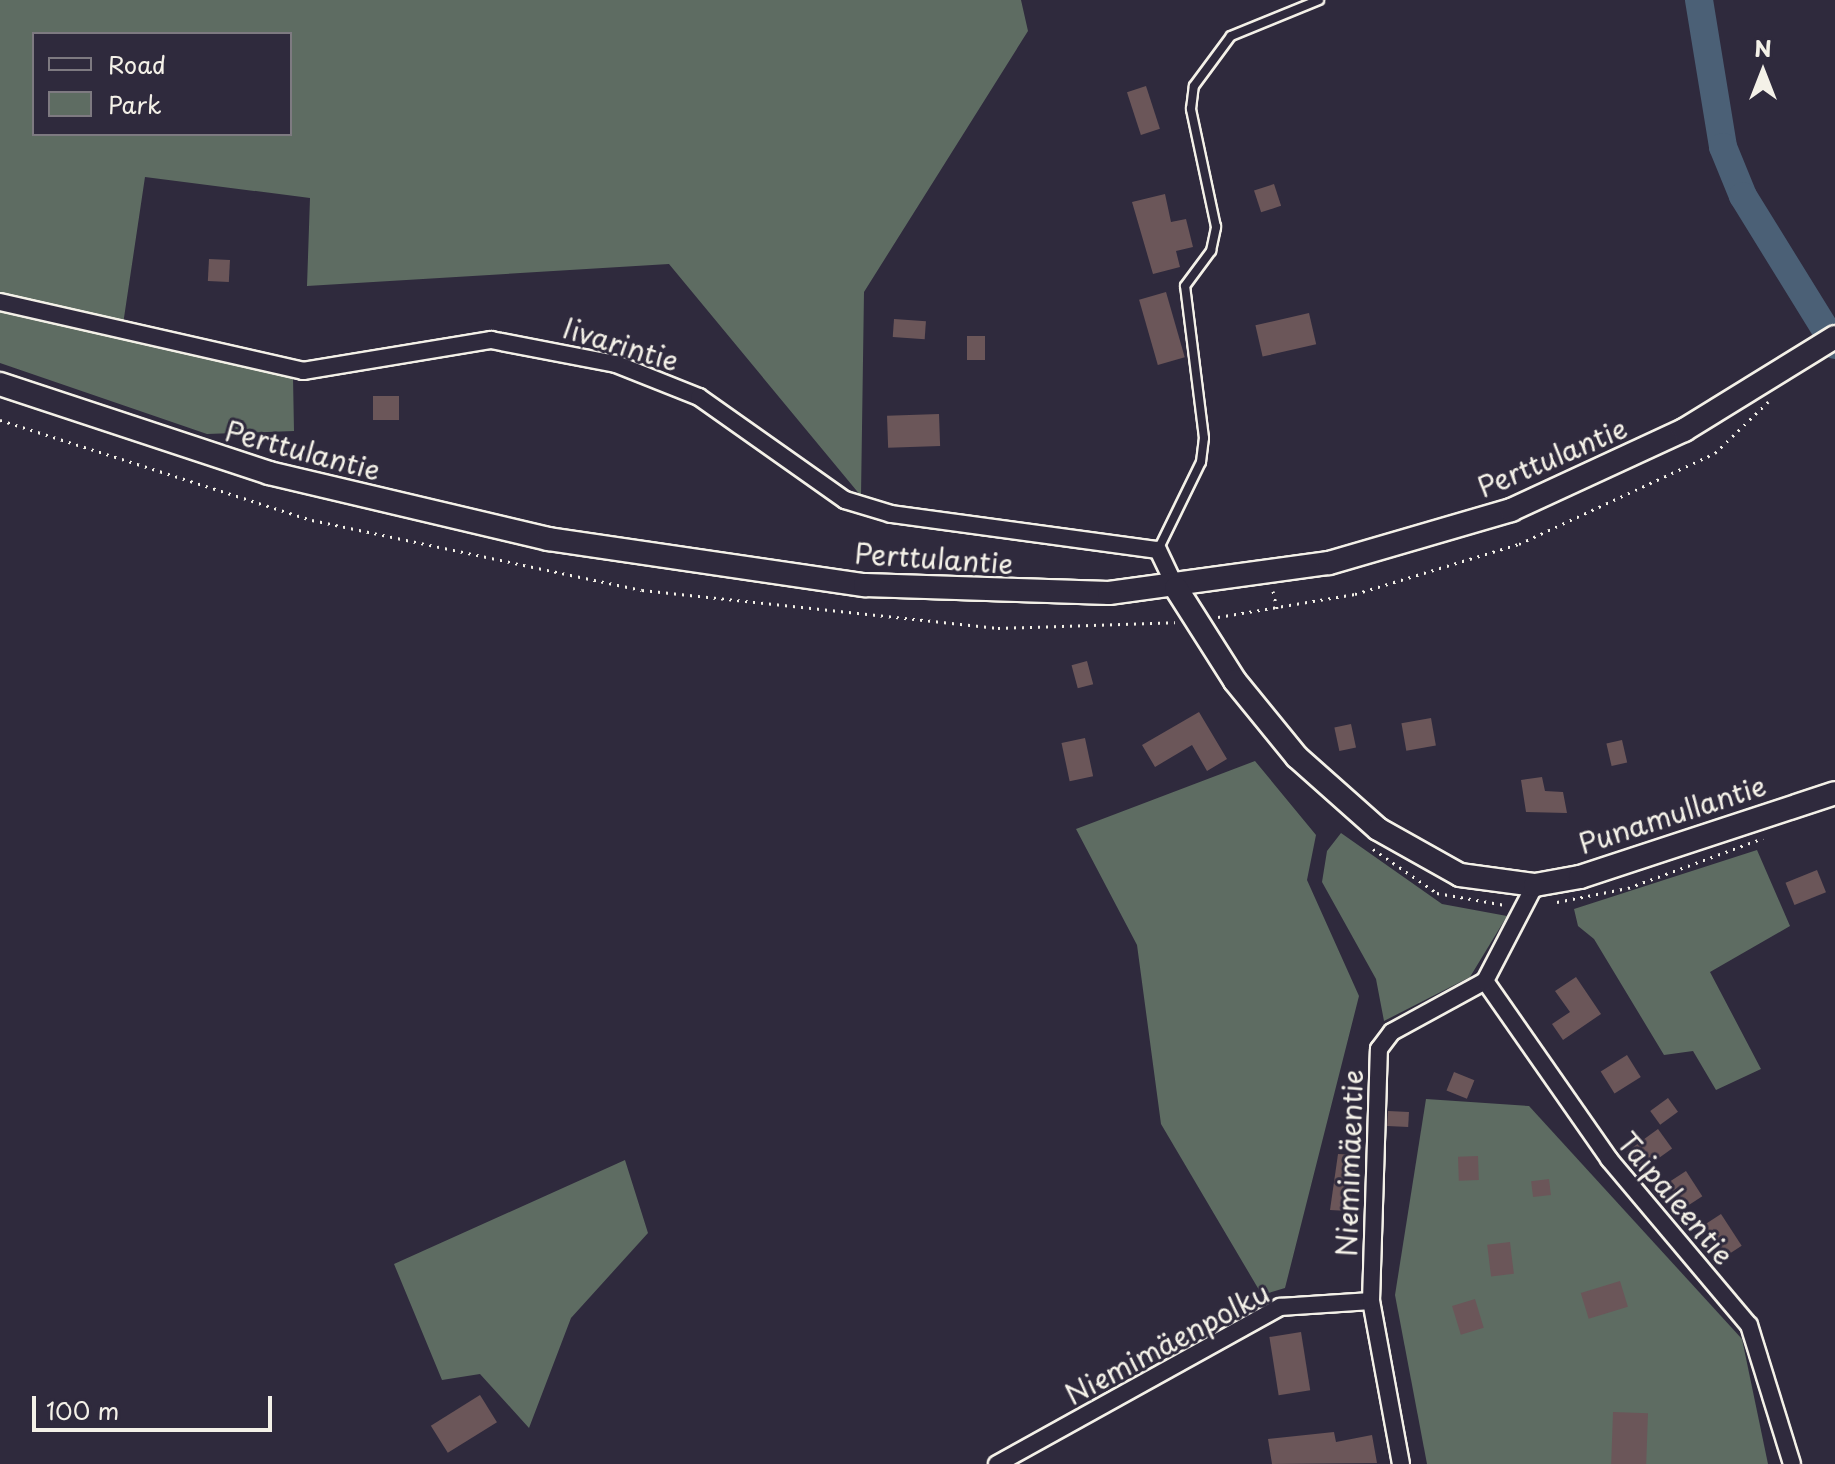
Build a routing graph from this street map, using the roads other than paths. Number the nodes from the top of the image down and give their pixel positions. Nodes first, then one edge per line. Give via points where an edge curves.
1 (1319, 0) edge
2 (0, 302) edge
3 (1835, 337) edge
4 (0, 384) edge
5 (1158, 550) junction
6 (1176, 588) junction
7 (1835, 793) edge
8 (1531, 895) junction
9 (1485, 981) junction
10 (1371, 1301) junction
11 (997, 1464) edge
12 (1401, 1464) edge
13 (1792, 1464) edge

1 - 5 lane via 1231,36 1194,86 1191,109 1216,227 1211,251 1185,286 1204,438 1201,462
2 - 5 street, Iivarintie via 303,371 341,370 453,341 529,345 616,364 699,397 845,500 971,527
3 - 6 street, Perttulantie via 1684,430 1511,510 1329,563
4 - 6 street, Perttulantie via 269,473 617,552 987,593
5 - 6 street
6 - 8 street, Punamullantie via 1192,620 1274,731 1378,829 1460,875
7 - 8 street, Punamullantie
8 - 9 street
9 - 10 street, Niemimäentie via 1392,1032 1379,1049
9 - 13 street, Taipaleentie via 1601,1149 1749,1325
10 - 11 street, Niemimäenpolku via 1280,1307
10 - 12 street, Niemimäentie

